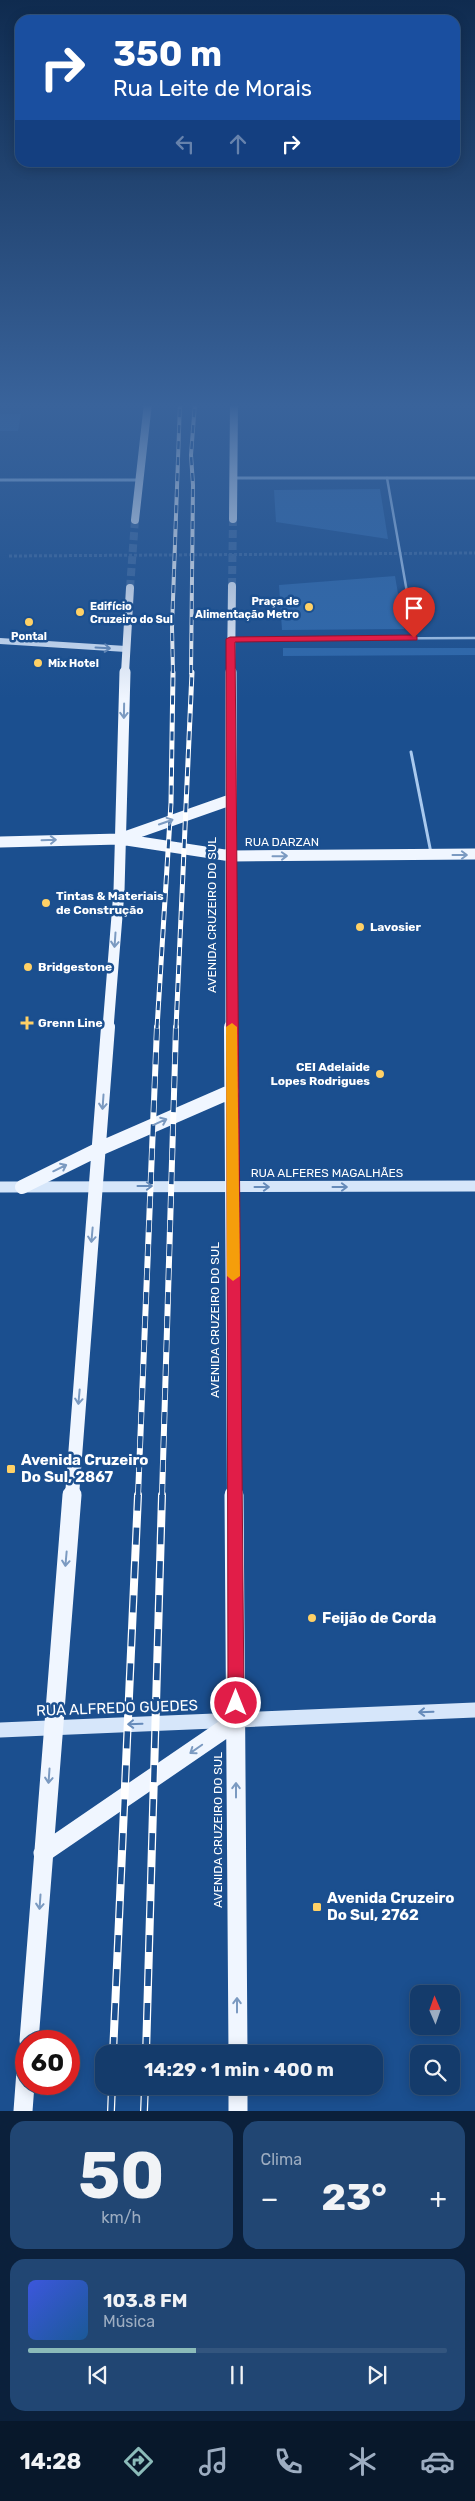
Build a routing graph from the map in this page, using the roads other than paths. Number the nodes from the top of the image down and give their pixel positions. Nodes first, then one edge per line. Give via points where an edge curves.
1 (136, 502) edge
2 (233, 502) edge
3 (391, 502) edge
4 (233, 519) tunnel mouth
5 (135, 520) tunnel mouth
6 (232, 586) tunnel mouth
7 (130, 588) tunnel mouth
8 (414, 638) junction
9 (475, 638) edge
10 (230, 639) junction
11 (0, 641) edge
12 (126, 650) junction
13 (411, 752) dead end
14 (230, 800) junction
15 (120, 839) junction
16 (0, 842) edge
17 (475, 854) edge
18 (432, 855) junction
19 (231, 856) junction
20 (232, 1091) junction
21 (99, 1149) junction
22 (96, 1186) junction
23 (475, 1186) edge
24 (0, 1187) edge
25 (22, 1187) junction
26 (233, 1187) junction
27 (475, 1710) edge
28 (236, 1721) junction
29 (53, 1728) junction
30 (0, 1730) edge
31 (43, 1853) junction
32 (30, 2030) edge
33 (238, 2045) edge
34 (24, 2095) edge
35 (238, 2095) edge
36 (23, 2111) edge
37 (238, 2111) edge

1 - 5 main road
2 - 4 main road
3 - 8 lane
6 - 10 main road, AVENIDA CRUZEIRO DO SUL
7 - 12 main road
8 - 9 lane
8 - 10 lane
10 - 14 main road, AVENIDA CRUZEIRO DO SUL
11 -> 12 street
12 -> 15 main road
13 - 18 lane
15 -> 14 main road
14 - 19 main road, AVENIDA CRUZEIRO DO SUL
16 -> 15 main road, RUA DARZAN
15 - 19 main road, RUA DARZAN
15 -> 21 main road via 119,891
18 -> 17 main road, RUA DARZAN
19 -> 18 main road, RUA DARZAN
19 - 20 main road, AVENIDA CRUZEIRO DO SUL
21 -> 20 main road
20 - 26 main road, AVENIDA CRUZEIRO DO SUL
21 - 22 main road
25 -> 21 main road
22 - 25 street, RUA ALFERES MAGALHÃES
22 -> 26 street, RUA ALFERES MAGALHÃES
22 -> 29 main road
26 -> 23 street, RUA ALFERES MAGALHÃES
24 - 25 street, RUA ALFERES MAGALHÃES
26 - 28 main road, AVENIDA CRUZEIRO DO SUL
27 -> 28 street, RUA ALFREDO GUEDES
28 -> 29 street, RUA ALFREDO GUEDES
28 -> 31 main road
33 -> 28 main road, AVENIDA CRUZEIRO DO SUL
29 - 30 street, RUA ALFREDO GUEDES
29 -> 31 main road
31 -> 32 main road
34 - 36 main road
35 - 37 main road

